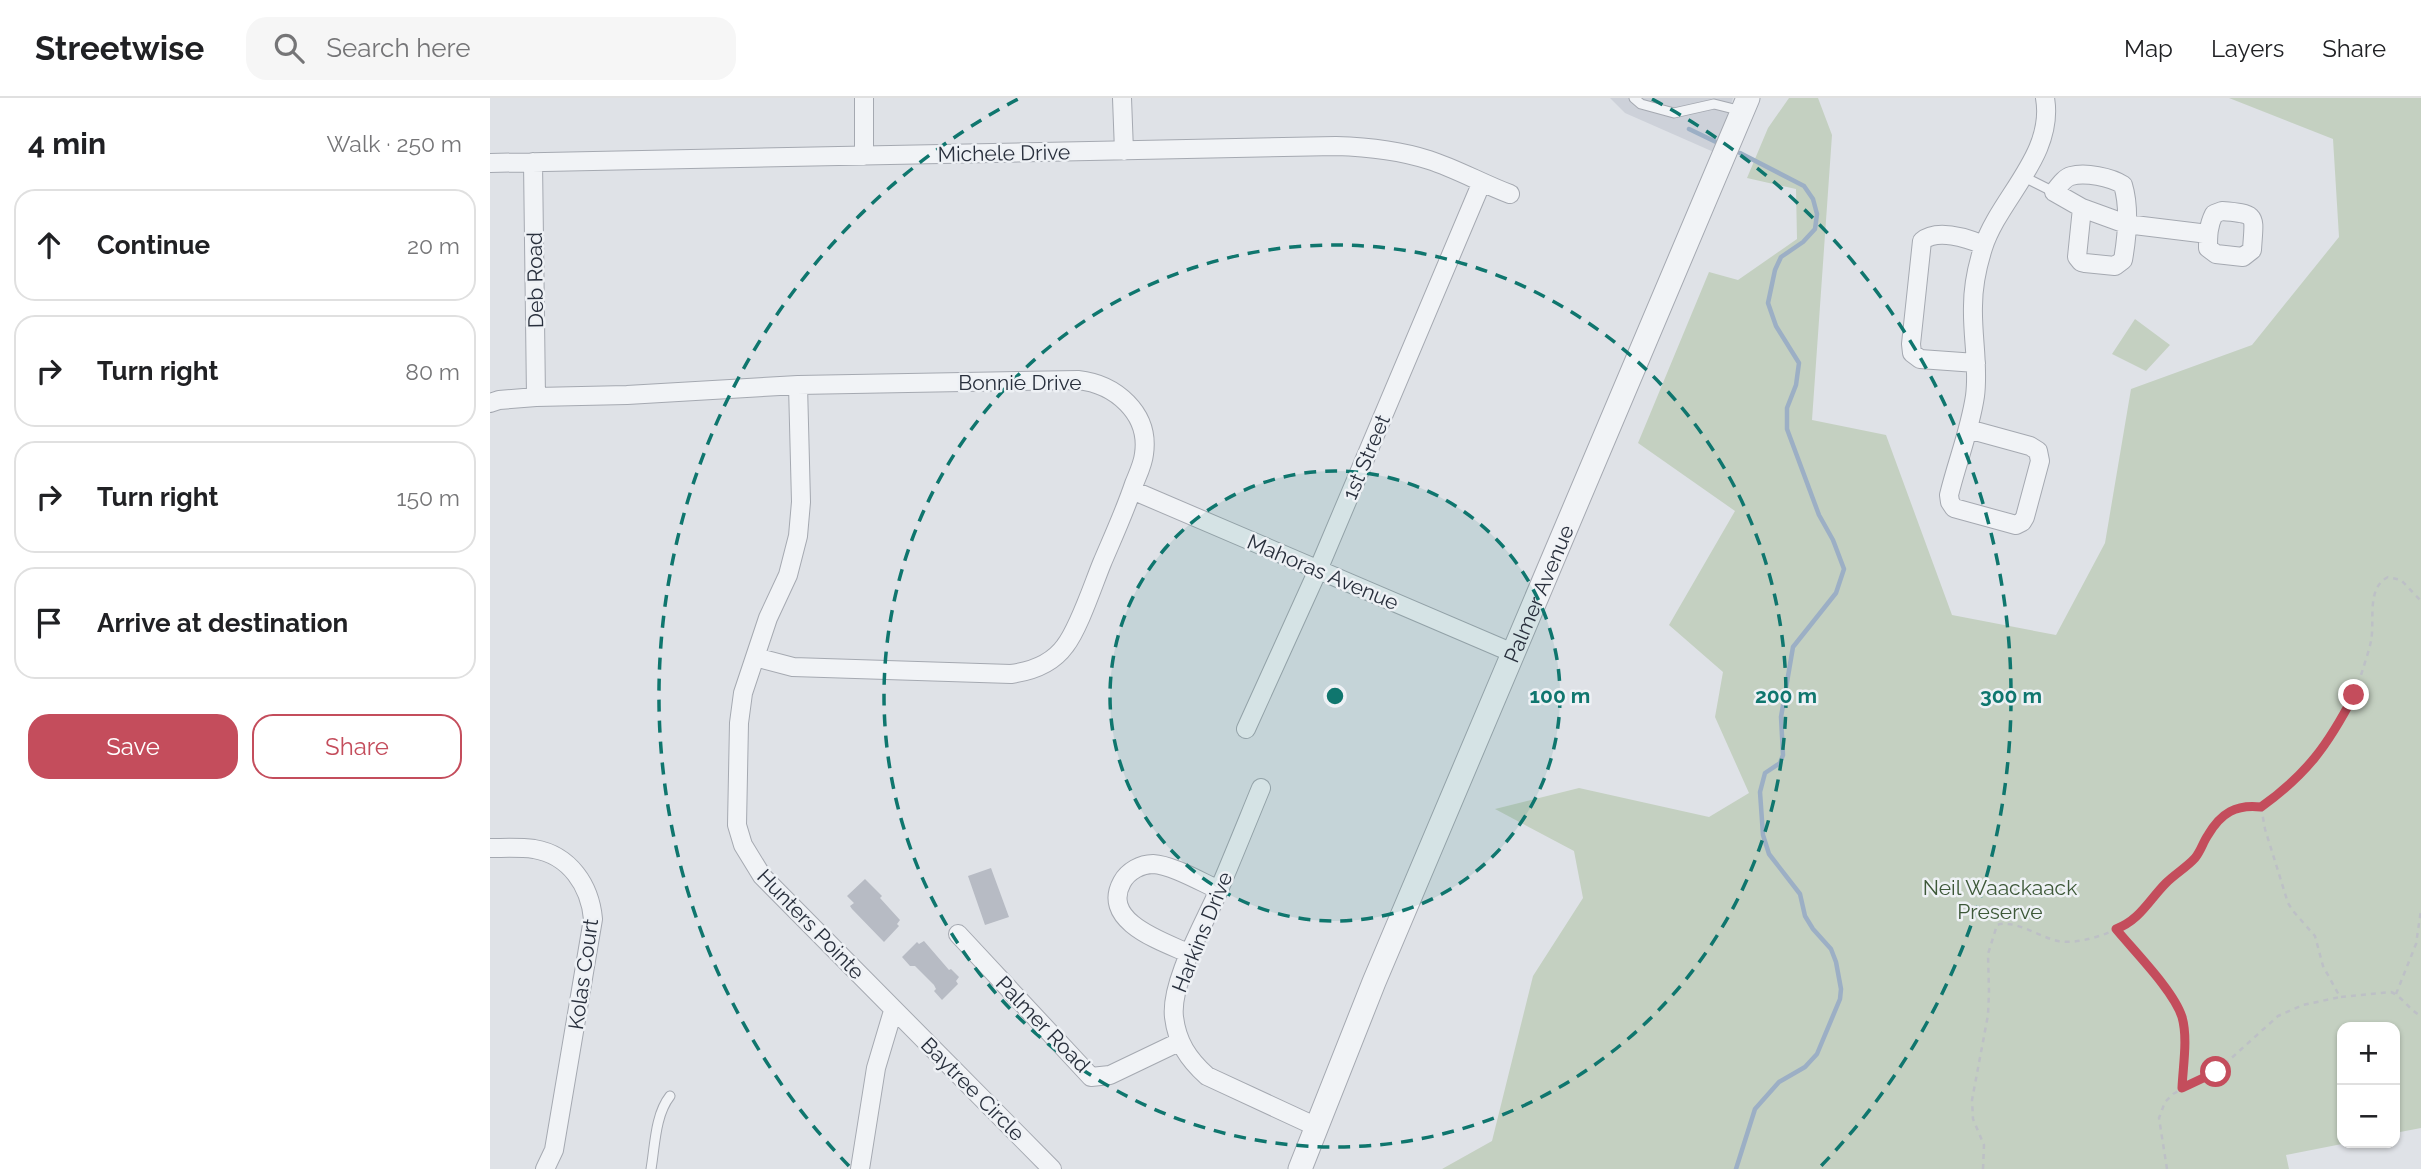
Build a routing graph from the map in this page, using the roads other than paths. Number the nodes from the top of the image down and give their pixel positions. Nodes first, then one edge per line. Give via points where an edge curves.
1 (864, 98) edge
2 (1122, 98) edge
3 (1634, 98) edge
4 (2045, 98) edge
5 (1746, 105) edge
6 (1124, 151) junction
7 (864, 156) junction
8 (533, 162) junction
9 (490, 163) edge
10 (2022, 176) junction
11 (1481, 184) junction
12 (2054, 192) junction
13 (1510, 194) dead end
14 (2082, 208) junction
15 (2126, 224) junction
16 (2208, 234) dead end
17 (1984, 245) junction
18 (1976, 363) junction
19 (798, 385) junction
20 (536, 397) junction
21 (490, 403) edge
22 (1968, 429) junction
23 (1132, 490) junction
24 (1318, 570) junction
25 (1513, 653) junction
26 (755, 657) junction
27 (1246, 729) dead end
28 (1261, 788) dead end
29 (490, 848) edge
30 (1219, 890) junction
31 (958, 934) dead end
32 (1190, 954) junction
33 (893, 1010) junction
34 (1179, 1042) junction
35 (670, 1096) dead end
36 (1317, 1127) junction
37 (545, 1169) edge
38 (651, 1169) edge
39 (860, 1169) edge
40 (1052, 1169) edge
41 (1300, 1169) edge

1 - 7 street
2 - 6 street
3 - 5 lane via 1674,113 1714,104
4 - 10 street via 2045,130
5 - 25 street, Palmer Avenue
6 - 7 street, Michele Drive
6 - 11 street, Michele Drive via 1367,147 1430,160
7 - 8 street, Michele Drive
8 - 9 street, Michele Drive
8 - 20 street, Deb Road
10 - 12 lane
10 - 17 street
11 - 13 street, Michele Drive
11 - 24 street, 1st Street
12 - 14 street
12 - 15 street via 2071,176 2119,182 2125,191
14 - 15 street
14 - 15 street via 2077,250 2081,262 2121,264
15 - 16 street
17 - 18 street via 1973,308
17 - 18 street via 1968,238 1933,235 1922,242 1911,344 1912,353 1920,359
18 - 22 street
19 - 20 street, Bonnie Drive
19 - 23 street, Bonnie Drive via 1078,380 1104,385 1131,406 1144,436 1144,457
19 - 26 street, Hunters Pointe via 798,536 788,575
20 - 21 street, Bonnie Drive
22 - 22 street via 2038,451 2022,522 2010,525 1954,509 1949,495
23 - 24 street, Mahoras Avenue
23 - 26 street, Bonnie Drive via 1071,637 1039,668 1011,674 793,667
24 - 25 street, Mahoras Avenue
24 - 27 street, 1st Street
25 - 36 street, Palmer Avenue
26 - 33 street, Hunters Pointe via 739,723 736,815 743,845 762,876
28 - 30 street, Harkins Drive
29 - 37 street, Kolas Court via 534,849 557,857 582,881 592,904 554,1150
30 - 32 street, Harkins Drive
30 - 32 street via 1155,864 1135,868 1121,884 1119,908 1131,925
31 - 34 street, Palmer Road via 1091,1077 1110,1075
32 - 34 street, Harkins Drive via 1174,1004
33 - 39 street via 876,1068
33 - 40 street, Baytree Circle
34 - 36 street via 1207,1076
35 - 38 lane via 663,1104
36 - 41 street, Palmer Avenue

